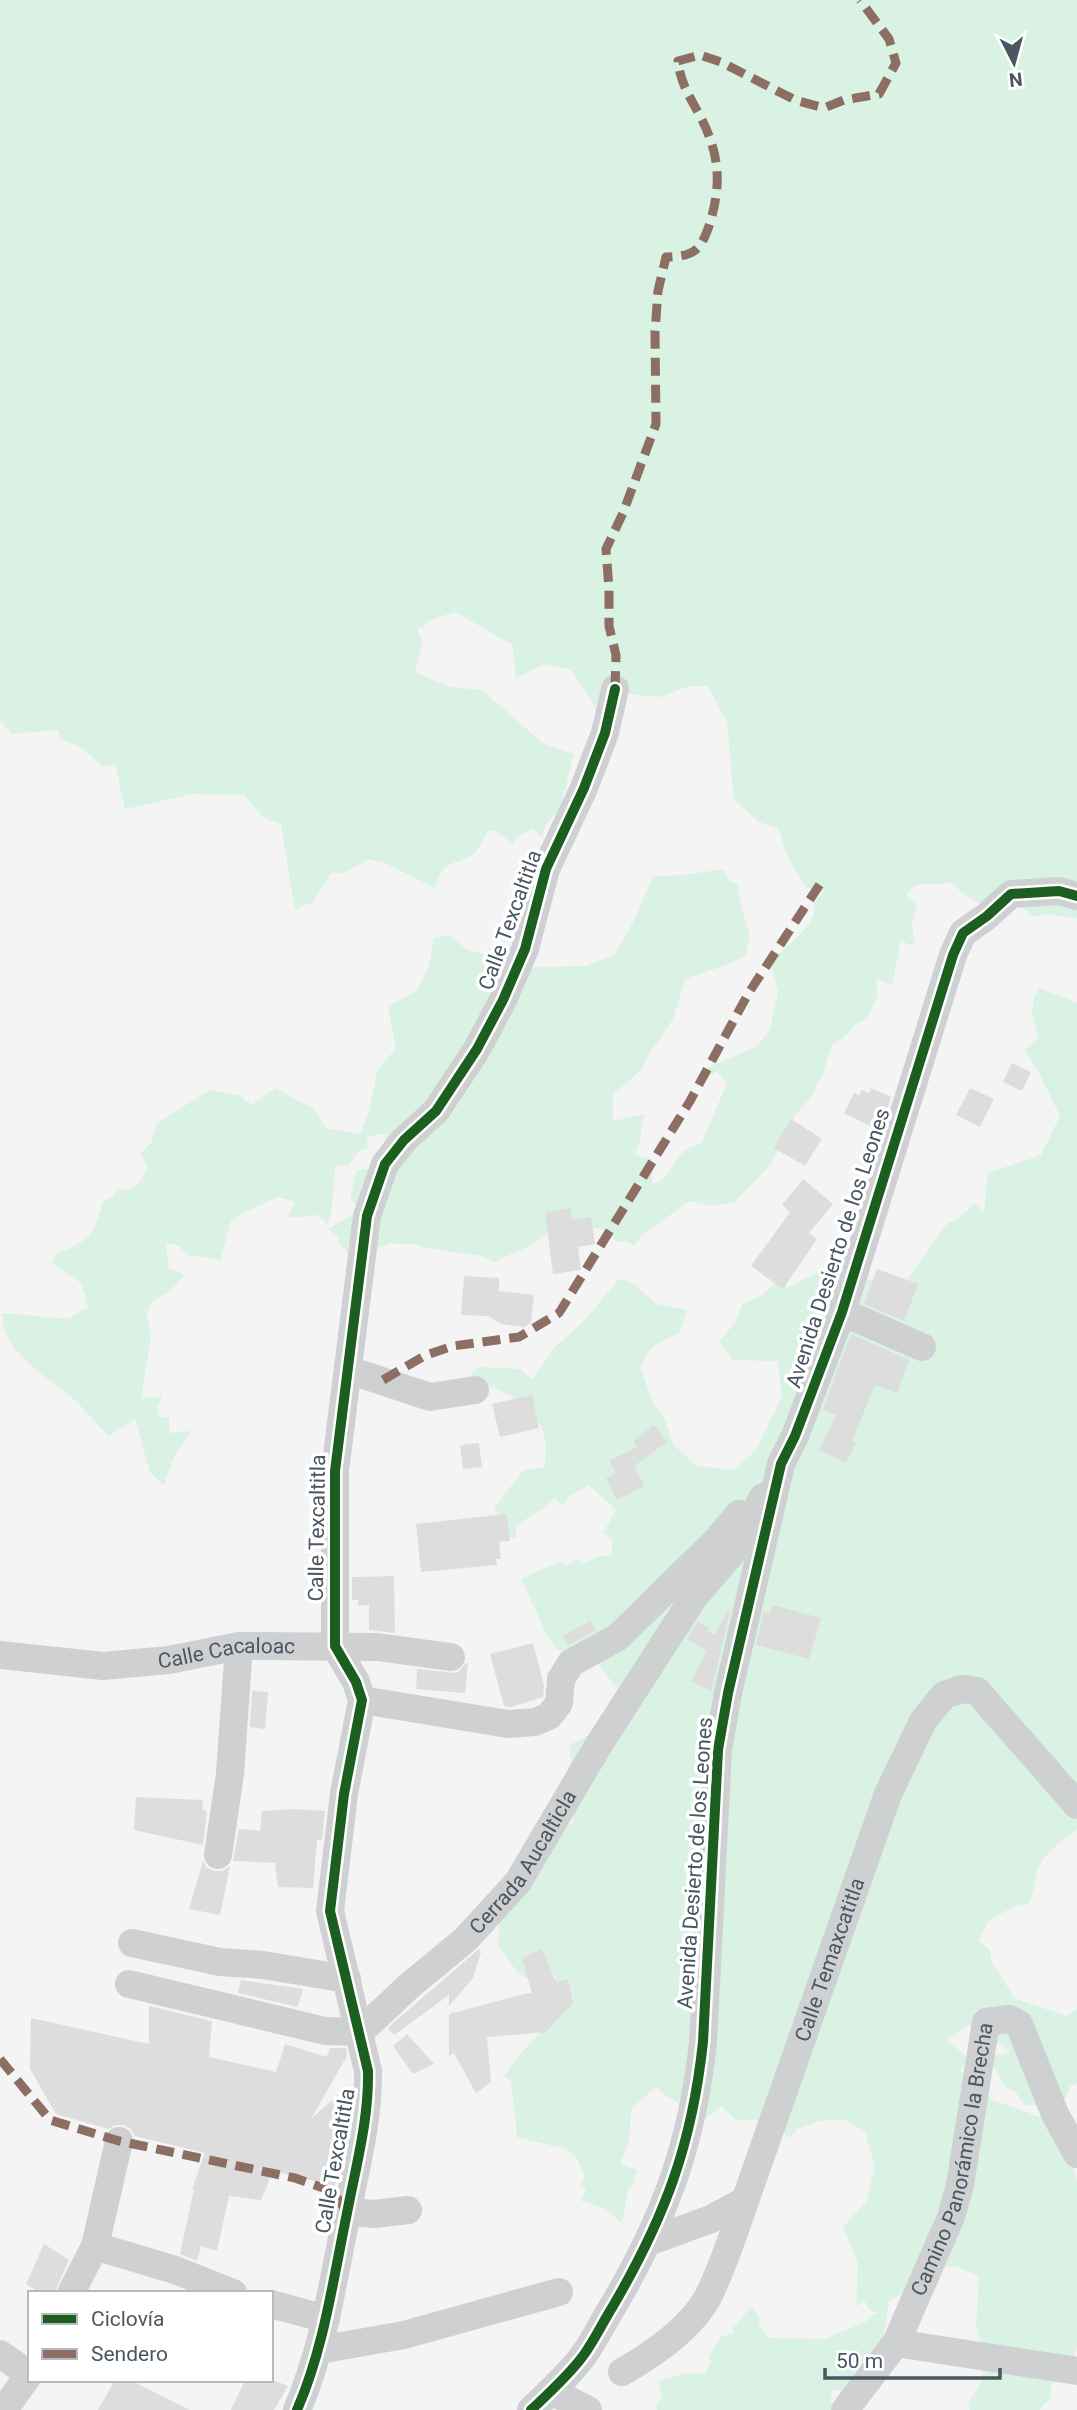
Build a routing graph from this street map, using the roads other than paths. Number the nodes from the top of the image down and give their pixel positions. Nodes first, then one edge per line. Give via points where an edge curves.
1 (615, 689) dead end
2 (1077, 896) edge
3 (842, 1312) junction
4 (922, 1347) dead end
5 (349, 1370) junction
6 (475, 1390) dead end
7 (781, 1464) junction
8 (239, 1646) junction
9 (335, 1646) junction
10 (0, 1655) edge
11 (451, 1657) dead end
12 (362, 1700) junction
13 (1077, 1805) edge
14 (218, 1855) dead end
15 (132, 1943) dead end
16 (346, 1979) junction
17 (129, 1984) dead end
18 (360, 2032) junction
19 (119, 2141) dead end
20 (1077, 2154) edge
21 (744, 2201) junction
22 (408, 2210) dead end
23 (347, 2212) junction
24 (648, 2242) junction
25 (94, 2246) junction
26 (72, 2291) edge
27 (228, 2291) edge
28 (559, 2292) dead end
29 (273, 2305) edge
30 (326, 2319) junction
31 (896, 2343) junction
32 (319, 2350) junction
33 (0, 2354) edge
34 (1077, 2371) edge
35 (622, 2372) dead end
36 (28, 2373) edge
37 (28, 2375) edge
38 (541, 2400) edge
39 (4, 2410) edge
40 (297, 2410) edge
41 (588, 2410) edge
42 (845, 2410) edge

1 - 5 street, Calle Texcaltitla via 604,733 546,869 525,949 503,1000 436,1111 385,1164 368,1216
2 - 3 street, Avenida Desierto de los Leones via 1059,891 1012,894 963,933
3 - 4 street
3 - 7 street, Avenida Desierto de los Leones
5 - 6 street via 430,1397
5 - 9 street, Calle Texcaltitla via 335,1471
7 - 12 street via 716,1541 618,1637 571,1663 561,1679 559,1703 549,1716 508,1724
7 - 18 street, Cerrada Aucalticla via 737,1546 694,1597 518,1882 466,1939
7 - 24 street, Avenida Desierto de los Leones via 718,1750 699,2081 673,2186
8 - 9 street, Calle Cacaloac
8 - 10 street, Calle Cacaloac via 169,1660 103,1666
8 - 14 street via 230,1774
9 - 11 street, Calle Cacaloac
9 - 12 street
12 - 16 street, Calle Texcaltitla via 344,1794 330,1910
13 - 21 street, Calle Temaxcatitla via 977,1691 962,1689 944,1695 923,1721 888,1794
15 - 16 street via 220,1962
16 - 18 street, Calle Texcaltitla
17 - 18 street via 325,2031
18 - 23 street, Calle Texcaltitla via 369,2090
19 - 25 street
20 - 31 street, Camino Panorámico la Brecha via 1055,2114 1019,2024 1010,2019 986,2022 960,2185 951,2217
21 - 24 street via 711,2220
21 - 35 street, Calle Temaxcatitla via 707,2299 651,2356
22 - 23 street
23 - 30 street, Calle Texcaltitla
24 - 38 street, Avenida Desierto de los Leones via 583,2356
25 - 26 street
25 - 27 street
28 - 32 street via 404,2335
29 - 30 street
30 - 32 street, Calle Texcaltitla
31 - 34 street
31 - 42 street, Camino Panorámico la Brecha
32 - 40 street, Calle Texcaltitla
33 - 36 street
37 - 39 street
38 - 41 street

